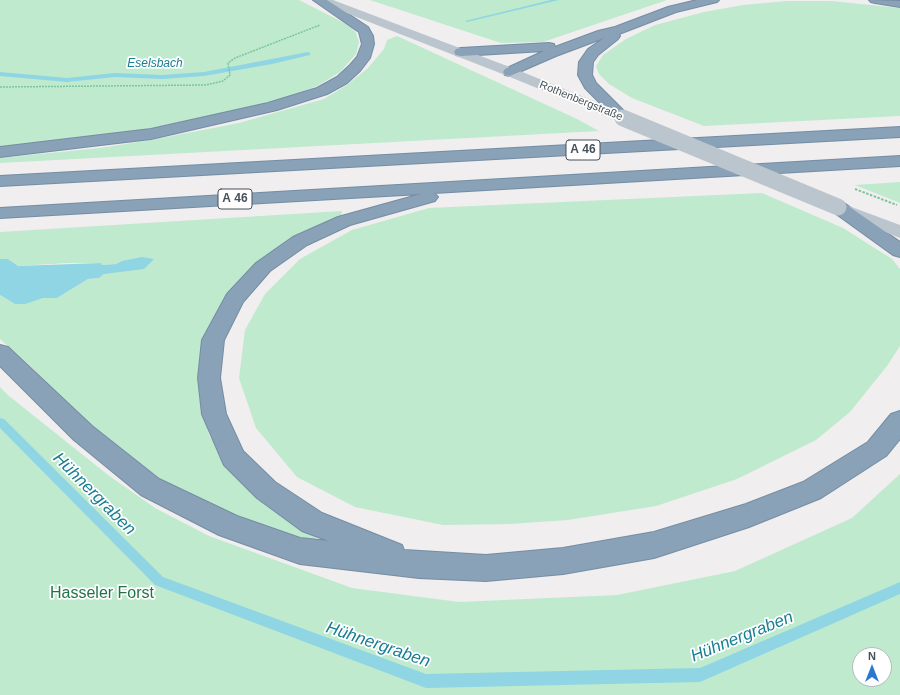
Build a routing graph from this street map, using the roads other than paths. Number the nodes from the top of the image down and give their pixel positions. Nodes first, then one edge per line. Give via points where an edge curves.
1 (319, 0) edge
2 (322, 0) edge
3 (713, 0) edge
4 (875, 0) edge
5 (900, 4) edge
6 (619, 30) junction
7 (588, 40) junction
8 (461, 52) junction
9 (510, 72) junction
10 (623, 118) junction
11 (900, 132) edge
12 (0, 152) edge
13 (900, 161) edge
14 (0, 181) edge
15 (469, 186) junction
16 (838, 206) junction
17 (0, 212) edge
18 (900, 232) edge
19 (900, 252) edge
20 (0, 353) edge
21 (900, 421) edge
22 (419, 565) junction

1 - 12 highway via 364,30 368,44 363,58 355,68 342,80 322,91 272,107 151,134
2 - 8 main road, Rothenbergstraße
3 - 6 highway via 672,9
4 - 5 highway
6 - 7 highway
6 - 10 highway via 593,52 584,69 590,85
7 - 8 highway via 535,49
7 - 9 highway via 551,53
8 - 9 main road, Rothenbergstraße
9 - 10 main road, Rothenbergstraße
10 - 16 main road, Rothenbergstraße, bridge
11 - 14 highway, A 46
13 - 15 highway, A 46
15 - 17 highway, A 46
15 - 22 highway via 344,221 300,241 264,267 234,299 213,340 209,378 214,414 233,458 266,490 312,522
16 - 18 main road, Rothenbergstraße
16 - 19 highway
20 - 22 highway via 83,433 150,487 229,526 300,551
21 - 22 highway via 876,449 812,490 749,516 654,545 563,560 486,568

